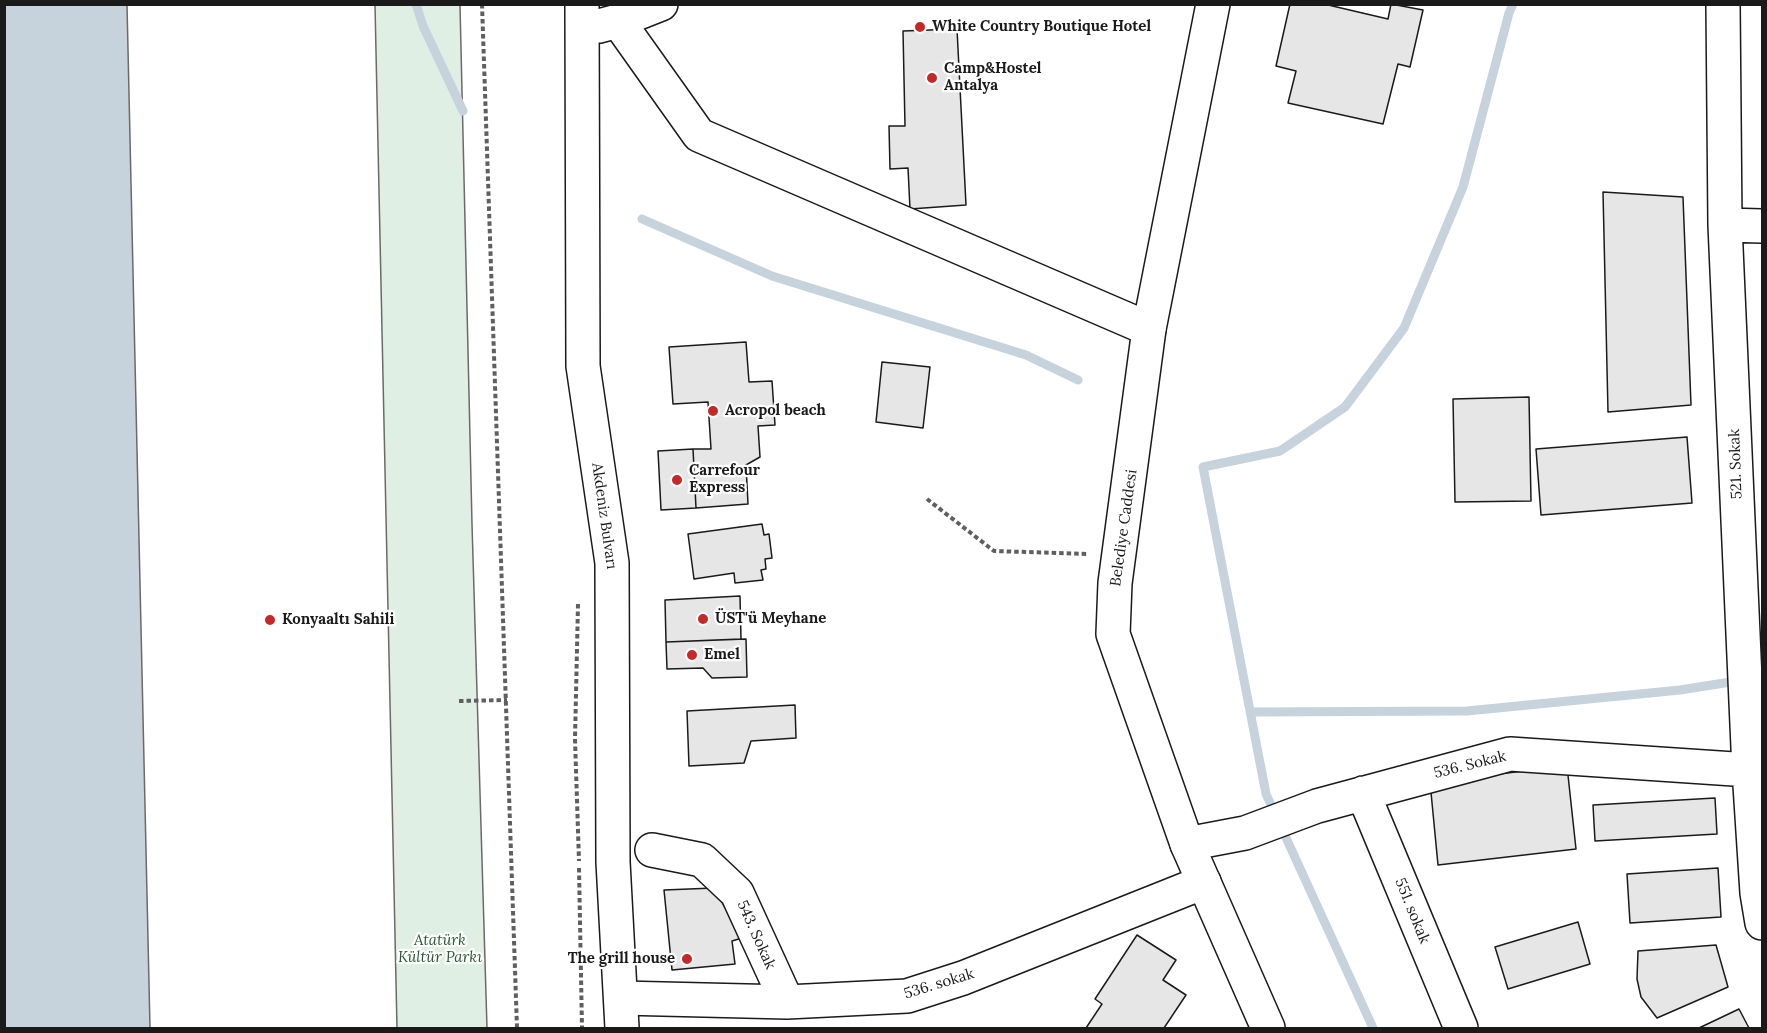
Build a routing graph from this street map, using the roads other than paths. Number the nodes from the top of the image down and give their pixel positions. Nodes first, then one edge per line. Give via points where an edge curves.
1 (661, 4) edge
2 (1213, 4) edge
3 (1723, 4) edge
4 (582, 17) edge
5 (618, 21) junction
6 (1725, 225) junction
7 (1762, 226) edge
8 (1149, 329) junction
9 (1750, 525) edge
10 (1756, 770) edge
11 (1363, 793) junction
12 (1187, 844) junction
13 (652, 850) dead end
14 (1204, 882) junction
15 (1762, 923) edge
16 (787, 1002) junction
17 (622, 1013) edge
18 (1268, 1029) edge
19 (1461, 1029) edge

1 - 5 street
2 - 8 street, Belediye Caddesi
3 - 6 street, 521. Sokak
4 - 5 street
4 - 17 street, Akdeniz Bulvarı via 583,366 612,563 613,862
5 - 8 street via 699,135
6 - 7 street
6 - 9 street, 521. Sokak
8 - 12 street, Belediye Caddesi via 1115,583 1113,634
9 - 10 street, 521. Sokak via 1744,661
10 - 11 street, 536. Sokak via 1510,754
10 - 15 street, 521. Sokak via 1757,893
11 - 12 street, 536. Sokak via 1245,833
11 - 19 street, 551. sokak
12 - 14 street, Belediye Caddesi
13 - 16 street, 543. Sokak via 702,860 737,893
14 - 16 street, 536. sokak via 963,978 907,996
14 - 18 street, Belediye Caddesi
16 - 17 street, 536. sokak

